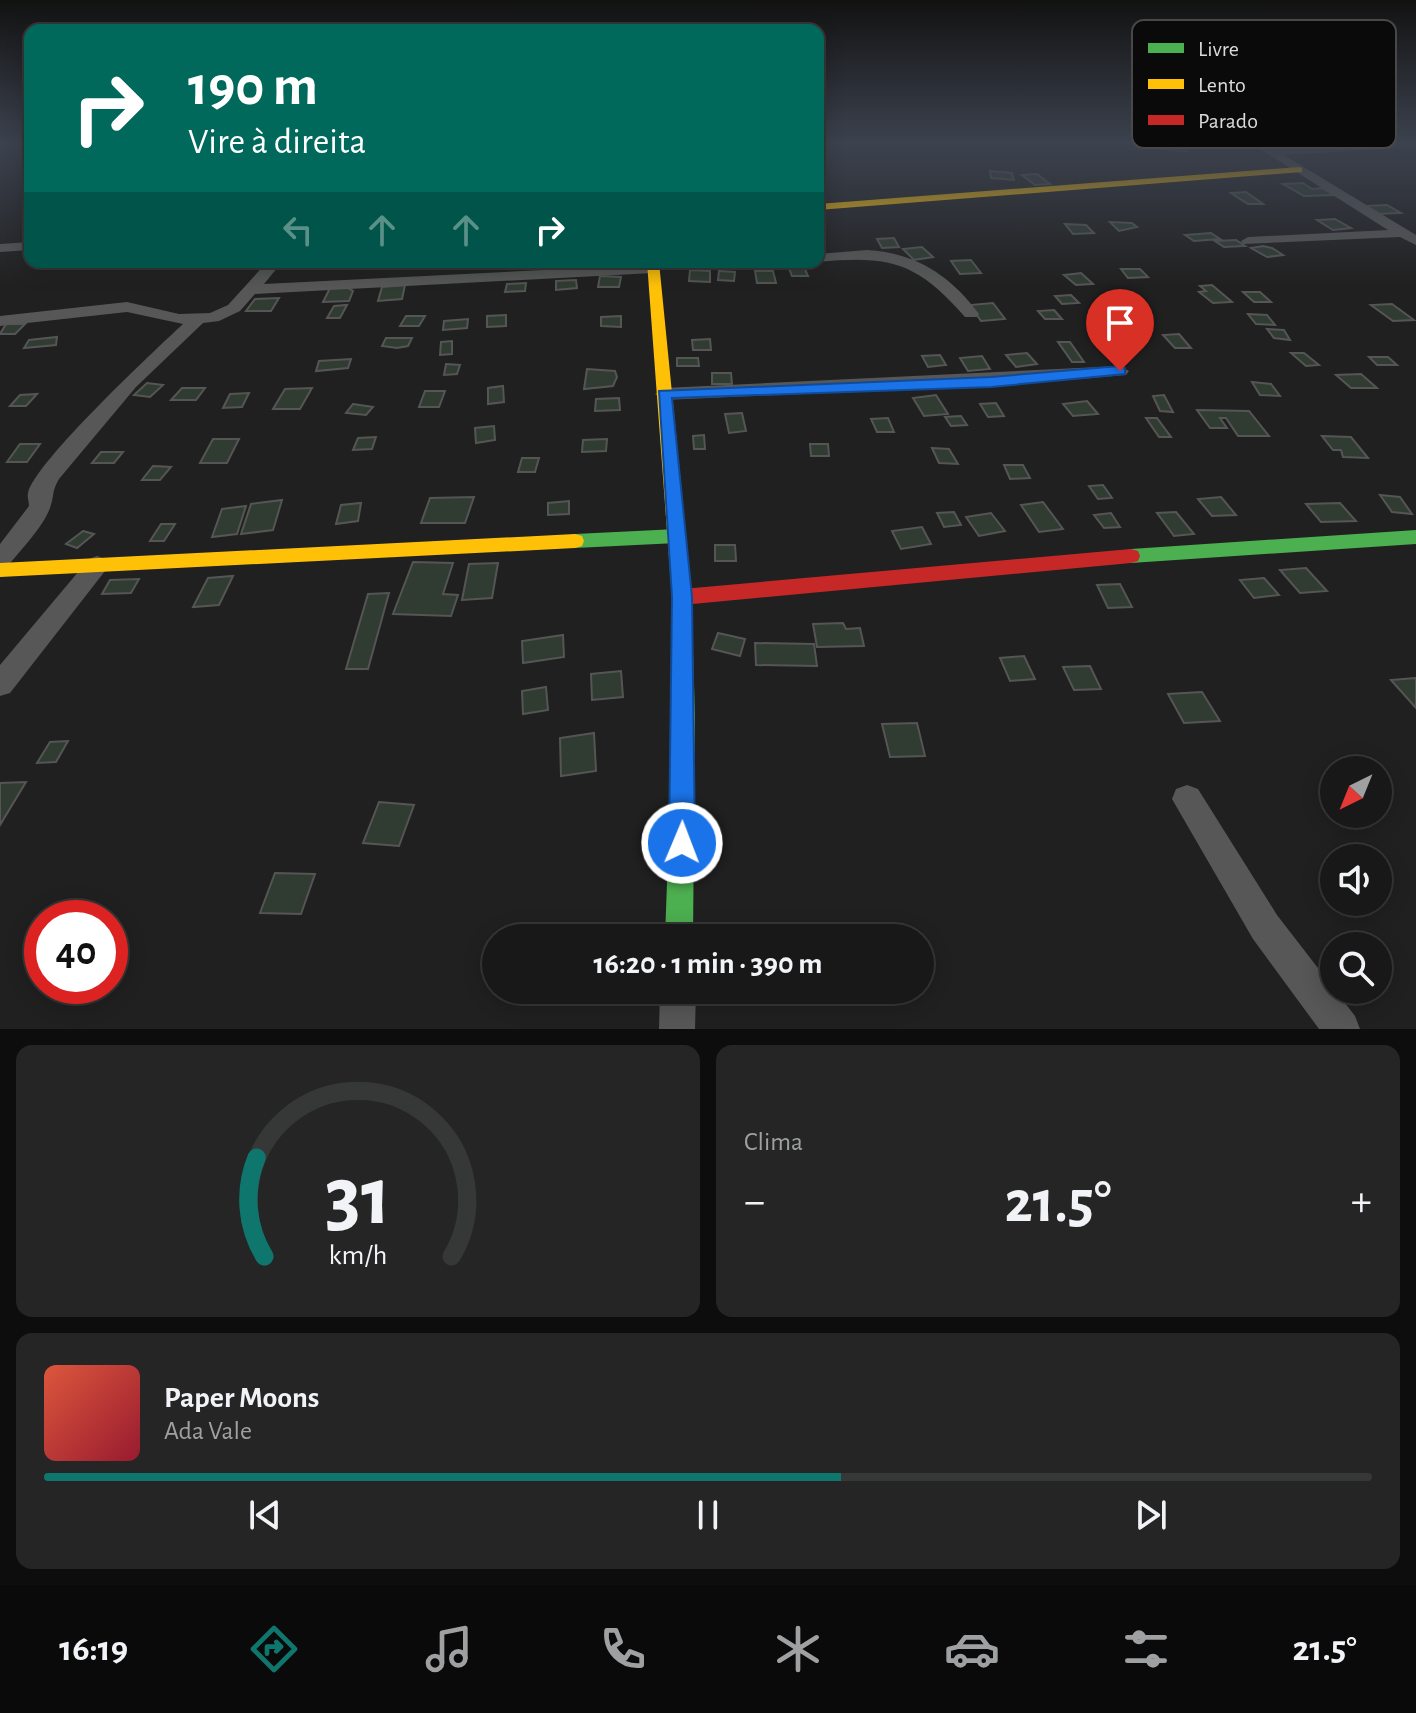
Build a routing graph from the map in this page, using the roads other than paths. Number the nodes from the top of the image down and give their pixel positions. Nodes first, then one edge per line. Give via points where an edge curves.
1 (1037, 190) edge
2 (1332, 190) edge
3 (824, 206) edge
4 (1409, 237) edge
5 (1248, 241) dead end
6 (24, 246) edge
7 (0, 248) edge
8 (824, 257) edge
9 (270, 268) edge
10 (603, 268) edge
11 (653, 268) edge
12 (254, 289) junction
13 (971, 314) dead end
14 (0, 321) edge
15 (196, 321) junction
16 (1120, 371) dead end
17 (664, 394) junction
18 (677, 536) junction
19 (1416, 537) edge
20 (0, 560) edge
21 (97, 565) junction
22 (0, 570) edge
23 (682, 597) junction
24 (0, 685) edge
25 (1187, 799) dead end
26 (679, 924) edge
27 (678, 1004) edge
28 (677, 1029) edge
29 (1342, 1029) edge

1 - 3 street
2 - 4 street
4 - 5 street
6 - 7 street
8 - 13 street via 893,255 937,277
9 - 12 street
10 - 12 street
11 - 17 street
12 - 15 street via 220,315
14 - 15 street via 127,307
15 - 20 street via 130,383 51,474 39,493 40,506
16 - 17 street via 991,382
17 - 18 street
18 - 21 street
18 - 23 street
19 - 23 street via 1082,559
21 - 22 street
21 - 24 street
23 - 26 street
25 - 29 street via 1265,927
27 - 28 street

